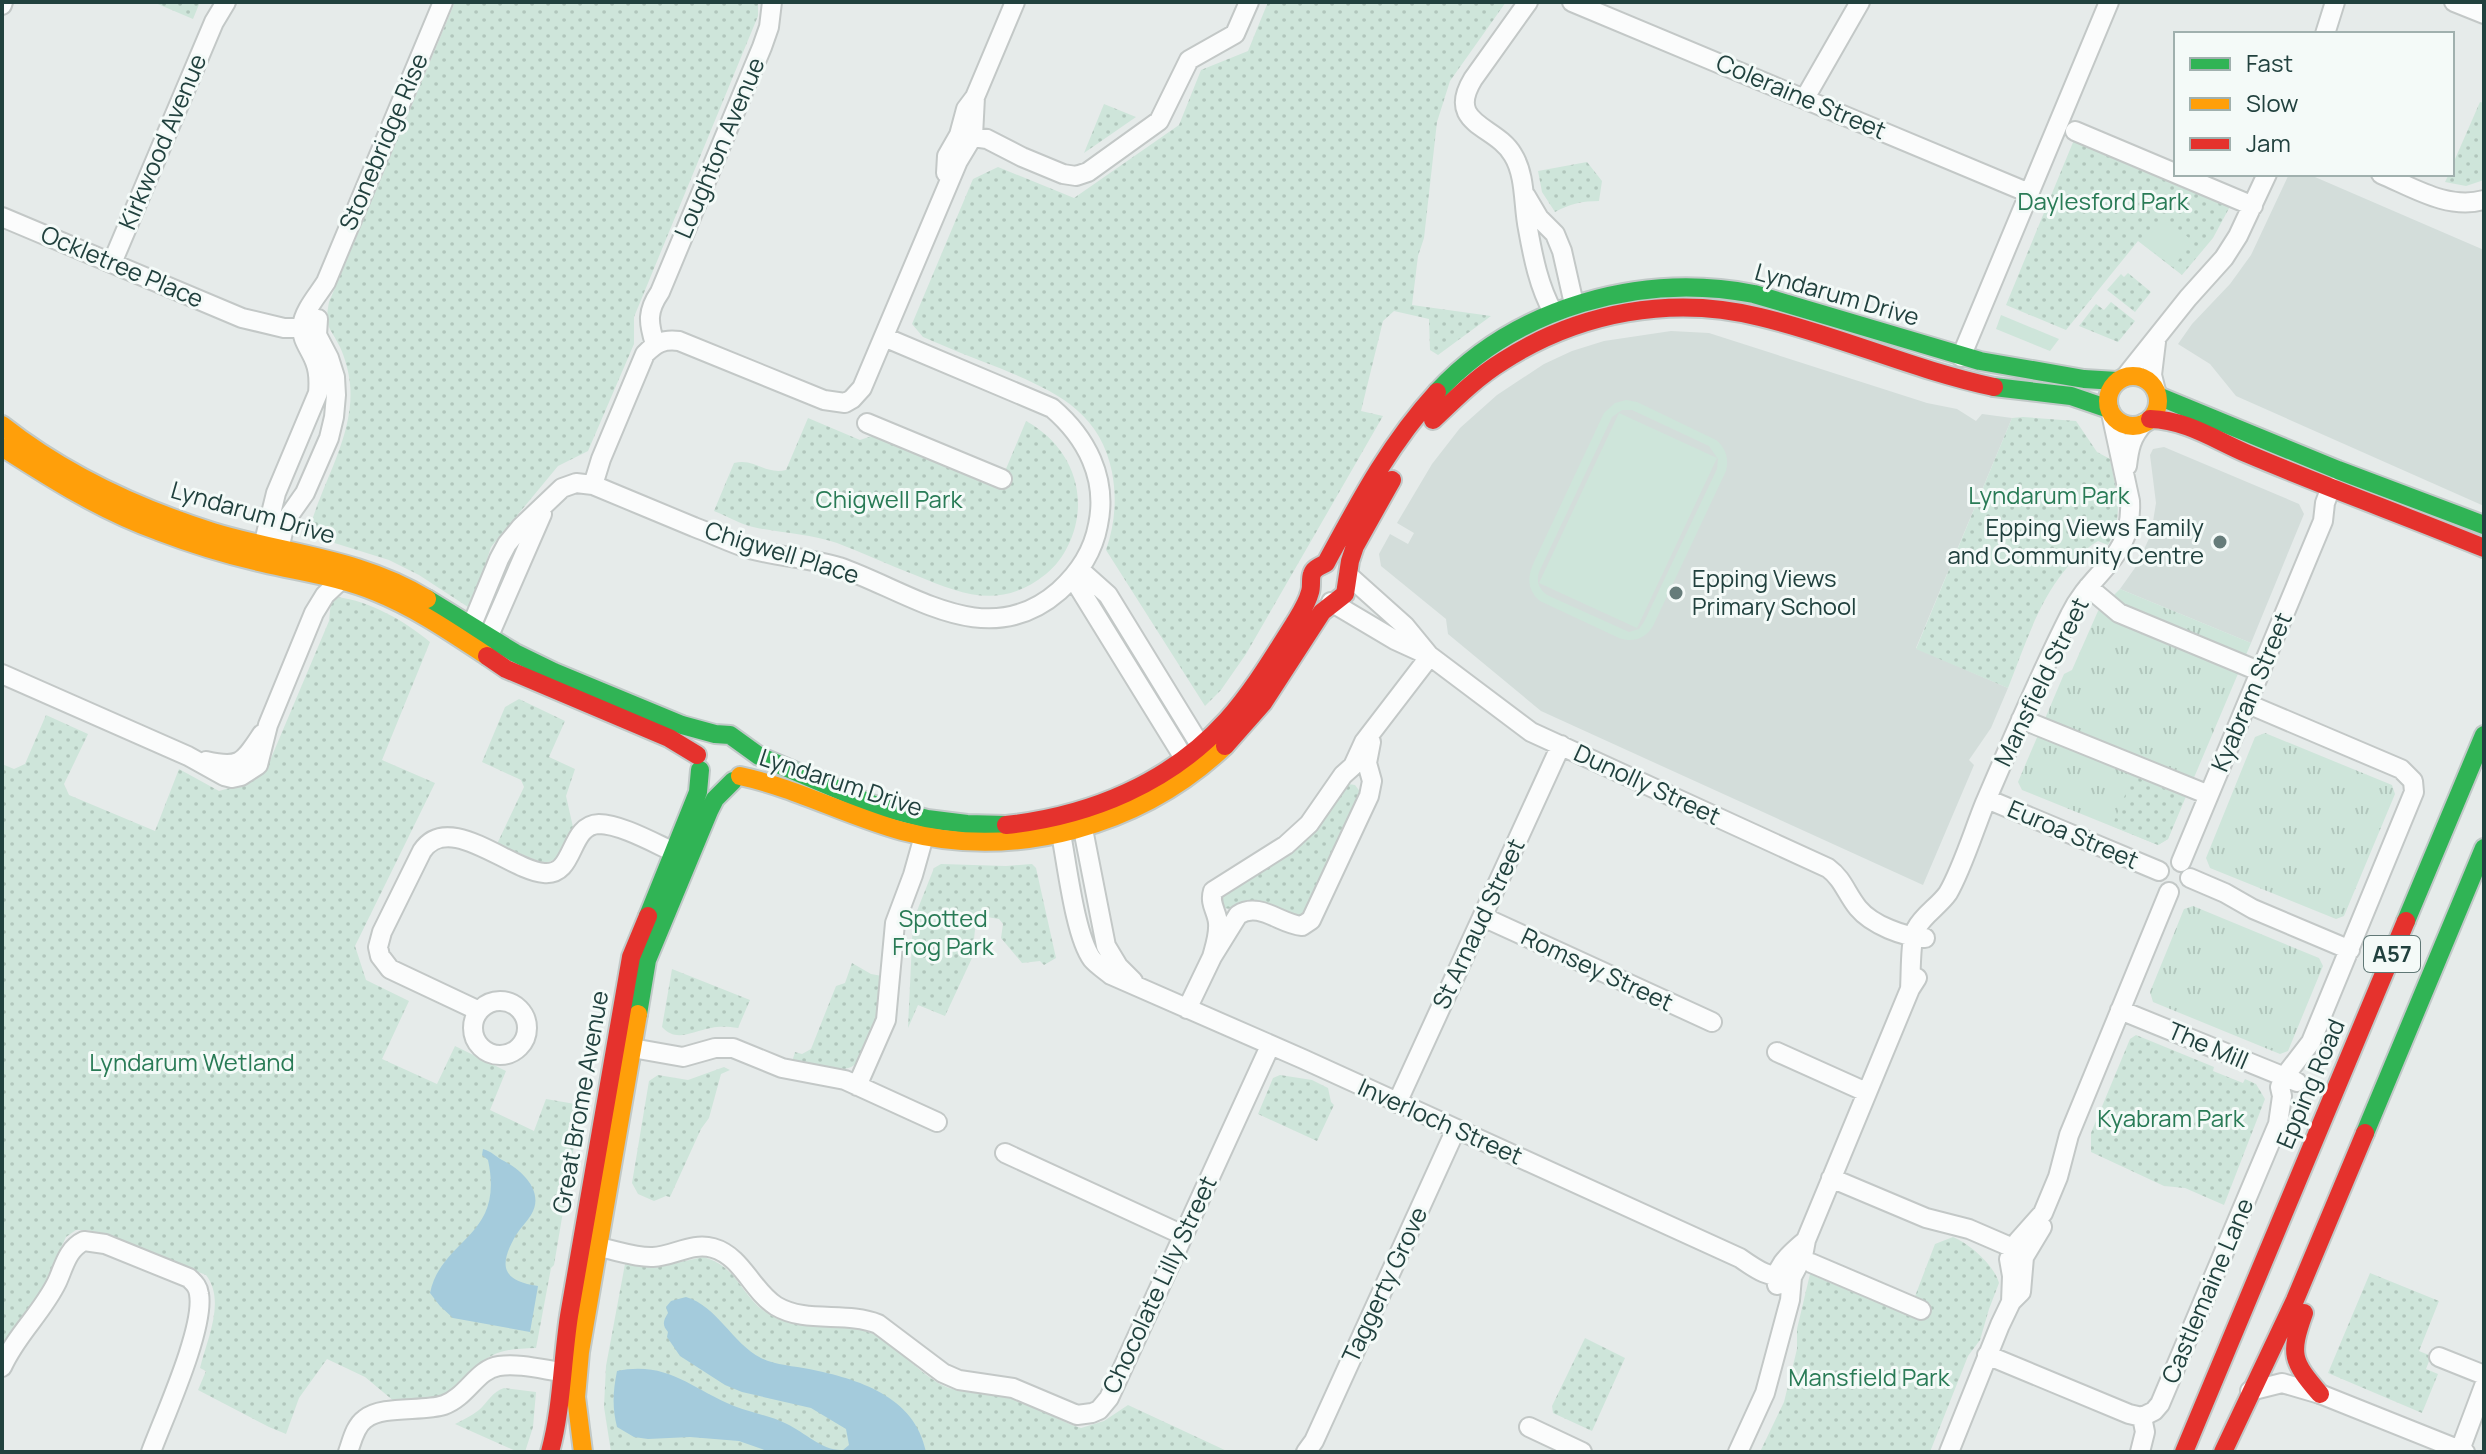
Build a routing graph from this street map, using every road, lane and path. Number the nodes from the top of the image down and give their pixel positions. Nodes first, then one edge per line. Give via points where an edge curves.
1 (219, 2) edge
2 (226, 2) edge
3 (443, 2) edge
4 (772, 2) edge
5 (1015, 2) edge
6 (1249, 2) edge
7 (1528, 2) edge
8 (1860, 2) edge
9 (2109, 2) edge
10 (2335, 2) edge
11 (2343, 2) edge
12 (2454, 2) edge
13 (1576, 3) edge
14 (2484, 14) edge
15 (214, 22) junction
16 (2327, 28) edge
17 (1805, 98) junction
18 (2075, 131) dead end
19 (967, 139) junction
20 (2174, 173) edge
21 (2182, 176) edge
22 (2266, 176) edge
23 (2386, 176) edge
24 (1523, 190) junction
25 (2029, 193) junction
26 (2484, 200) edge
27 (2253, 206) junction
28 (2, 217) edge
29 (112, 263) junction
30 (1567, 317) junction
31 (310, 333) junction
32 (884, 337) junction
33 (2157, 339) junction
34 (660, 342) junction
35 (1961, 357) junction
36 (2121, 379) junction
37 (2157, 393) junction
38 (2110, 411) junction
39 (2147, 421) junction
40 (867, 423) dead end
41 (2, 425) edge
42 (2, 447) edge
43 (2126, 477) junction
44 (1002, 479) dead end
45 (2339, 481) junction
46 (593, 485) junction
47 (2484, 525) edge
48 (2484, 548) edge
49 (269, 556) junction
50 (1326, 563) junction
51 (307, 572) junction
52 (1076, 574) junction
53 (1348, 575) junction
54 (341, 580) junction
55 (380, 584) junction
56 (2088, 587) junction
57 (1311, 590) junction
58 (1331, 602) junction
59 (314, 613) junction
60 (476, 640) junction
61 (1430, 656) junction
62 (2261, 672) junction
63 (2, 674) edge
64 (2248, 704) junction
65 (2021, 719) junction
66 (1375, 732) junction
67 (715, 734) junction
68 (2484, 735) edge
69 (742, 744) junction
70 (1561, 745) junction
71 (1205, 753) junction
72 (698, 763) junction
73 (1189, 766) junction
74 (736, 778) junction
75 (1338, 782) junction
76 (2209, 795) junction
77 (1369, 796) junction
78 (1987, 799) junction
79 (1081, 820) junction
80 (1059, 825) junction
81 (926, 828) junction
82 (2484, 848) edge
83 (682, 855) junction
84 (2181, 880) junction
85 (1211, 898) junction
86 (1240, 913) junction
87 (1483, 917) junction
88 (1918, 934) junction
89 (2350, 950) junction
90 (1212, 957) junction
91 (1140, 988) junction
92 (1187, 1009) junction
93 (2120, 1010) junction
94 (479, 1011) dead end
95 (1712, 1022) dead end
96 (623, 1046) junction
97 (1270, 1046) junction
98 (1777, 1052) dead end
99 (2290, 1080) junction
100 (857, 1086) junction
101 (1866, 1092) junction
102 (1397, 1103) junction
103 (937, 1122) dead end
104 (1456, 1129) junction
105 (1005, 1153) dead end
106 (2356, 1154) junction
107 (1831, 1178) junction
108 (1183, 1235) junction
109 (590, 1245) junction
110 (2015, 1255) junction
111 (1811, 1263) dead end
112 (1782, 1274) junction
113 (1921, 1310) dead end
114 (1987, 1355) junction
115 (2439, 1357) dead end
116 (2, 1367) edge
117 (569, 1373) junction
118 (2484, 1375) edge
119 (2484, 1386) edge
120 (2250, 1391) junction
121 (2320, 1394) junction
122 (2142, 1417) junction
123 (1529, 1427) dead end
124 (1310, 1448) edge
125 (553, 1451) edge
126 (2462, 1451) edge
127 (151, 1452) edge
128 (348, 1452) edge
129 (583, 1452) edge
130 (1582, 1452) edge
131 (1738, 1452) edge
132 (1949, 1452) edge
133 (2140, 1452) edge
134 (2184, 1452) edge
135 (2223, 1452) edge

1 - 15 street, Kirkwood Avenue
2 - 15 street, Kirkwood Avenue
3 - 31 street, Stonebridge Rise via 326,282
4 - 34 street, Loughton Avenue via 762,47 660,292
5 - 19 street via 966,109
6 - 19 street via 1235,34 1189,60 1159,121 1088,172 1063,174 987,139
7 - 24 street via 1473,79 1464,101 1476,125 1513,155
8 - 17 street
9 - 25 street
10 - 16 street
11 - 16 street
12 - 14 street
13 - 17 street, Coleraine Street
15 - 29 street, Kirkwood Avenue
17 - 25 street, Coleraine Street
18 - 20 street
19 - 32 street via 947,156 947,188
21 - 27 street
22 - 27 street
23 - 26 street via 2454,203
24 - 30 street via 1544,294
24 - 30 street via 1562,251
25 - 35 street
27 - 33 street via 2224,258
28 - 29 street, Ockletree Place
29 - 31 street, Ockletree Place via 242,318 267,334 284,340
30 - 35 street, Lyndarum Drive via 1638,289 1719,288 1760,295
30 - 38 street, Lyndarum Drive via 1675,307 1718,309 1757,316 1956,378 2081,399
30 - 50 street, Lyndarum Drive via 1486,349 1432,397 1391,449
30 - 53 street, Lyndarum Drive via 1468,385 1424,430 1354,549
31 - 49 street via 318,393 276,493
31 - 49 street via 329,358 335,377 334,417 305,493
32 - 34 street via 862,388 852,399 837,403 679,341
32 - 52 street, Chigwell Place via 1034,399 1069,423 1094,462 1100,496 1098,526
33 - 36 street
33 - 37 street via 2152,375
34 - 46 street via 645,354
35 - 36 street, Lyndarum Drive via 2086,380
36 - 37 street via 2143,377
36 - 38 street via 2109,394
37 - 39 street via 2157,408
37 - 45 street
38 - 39 street via 2126,425
38 - 43 street, Mansfield Street
39 - 43 street, Mansfield Street via 2134,434
39 - 45 street via 2173,419 2220,442
40 - 44 street
41 - 49 street, Lyndarum Drive via 34,450 118,496
42 - 49 street, Lyndarum Drive via 111,512 171,536
43 - 56 street, Mansfield Street via 2131,513 2127,536
45 - 47 street
45 - 48 street via 2368,500
45 - 62 street, Kyabram Street via 2334,507 2323,521
46 - 52 street, Chigwell Place via 736,544 841,568 971,618 1027,611 1051,598
46 - 60 street via 568,485 546,504
49 - 51 street, Lyndarum Drive
49 - 55 street, Lyndarum Drive via 346,563
50 - 53 street via 1340,565
50 - 57 street, Lyndarum Drive via 1312,574
51 - 54 street, Lyndarum Drive
51 - 59 street
52 - 71 street via 1108,595
52 - 73 street
53 - 58 street, Lyndarum Drive via 1345,594
53 - 61 street, Dunolly Street
54 - 55 street, Lyndarum Drive
54 - 59 street
55 - 60 street, Lyndarum Drive
56 - 62 street via 2119,613
56 - 65 street, Mansfield Street
57 - 58 street
57 - 71 street, Lyndarum Drive via 1258,680
58 - 61 street, Dunolly Street
58 - 71 street, Lyndarum Drive via 1239,732
59 - 63 street via 268,725 258,765 232,778
60 - 67 street, Lyndarum Drive
60 - 72 street, Lyndarum Drive via 506,669 669,738
61 - 66 street
61 - 70 street, Dunolly Street via 1521,726
62 - 64 street, Kyabram Street
64 - 76 street, Kyabram Street
64 - 89 street via 2401,769 2413,781 2412,801
65 - 76 street
65 - 78 street, Mansfield Street
66 - 75 street
66 - 77 street via 1368,757
67 - 69 street via 730,735
67 - 72 street via 703,742
68 - 134 street, Epping Road / A57
69 - 74 street via 747,760
69 - 81 street, Lyndarum Drive
70 - 87 street, St Arnaud Street
70 - 88 street, Dunolly Street via 1828,868 1861,911
71 - 73 street, Lyndarum Drive
72 - 74 street via 710,781
72 - 83 street, Great Brome Avenue via 701,783
73 - 79 street, Lyndarum Drive via 1146,802
74 - 81 street, Lyndarum Drive via 780,785 872,821
74 - 83 street, Great Brome Avenue via 715,799
75 - 77 street via 1358,780
75 - 85 street via 1298,835 1217,886
76 - 84 street, Kyabram Street
77 - 86 street via 1308,923 1295,925 1251,910
78 - 84 street, Euroa Street via 2159,871 2161,886
78 - 88 street, Mansfield Street via 1948,892 1943,917
79 - 80 street, Lyndarum Drive
79 - 91 street, Inverloch Street via 1106,946
80 - 81 street, Lyndarum Drive via 1034,839 984,842
80 - 91 street, Inverloch Street via 1086,949 1111,975
81 - 100 street via 895,923 886,1020
82 - 106 street
83 - 94 street via 613,826 593,825 581,832 565,865 544,873 460,838 430,841 382,932 380,956 390,969
83 - 96 street, Great Brome Avenue via 631,957
84 - 89 street via 2225,893
84 - 93 street, Kyabram Street
85 - 86 street via 1223,910
85 - 90 street via 1218,930
86 - 90 street
87 - 95 street, Romsey Street
87 - 102 street, St Arnaud Street
88 - 101 street, Mansfield Street via 1923,965
89 - 99 street
90 - 92 street
91 - 92 street, Inverloch Street
92 - 97 street, Inverloch Street
93 - 99 street, The Mill
93 - 110 street, Kyabram Street via 2043,1213
96 - 100 street via 683,1057 733,1048 782,1068
96 - 109 street, Great Brome Avenue
97 - 102 street, Inverloch Street
97 - 108 street, Chocolate Lilly Street
98 - 101 street
99 - 122 street, Castlemaine Lane via 2280,1087 2278,1124 2160,1404
100 - 103 street
101 - 107 street, Mansfield Street
102 - 104 street, Inverloch Street
104 - 112 street, Inverloch Street
104 - 124 street, Taggerty Grove
105 - 108 street
106 - 120 street
106 - 121 street via 2346,1210 2293,1342 2294,1358
107 - 110 street via 1926,1218 1957,1225
107 - 112 street, Mansfield Street via 1806,1240
108 - 109 street, Chocolate Lilly Street via 1109,1398 1099,1410 1085,1415 1013,1388 950,1377 865,1319 785,1311 717,1249 703,1246 652,1257
109 - 117 street, Great Brome Avenue
110 - 114 street via 2011,1302
111 - 113 street
112 - 131 street via 1790,1300 1765,1393
114 - 122 street
114 - 132 street
115 - 118 street
116 - 127 street via 51,1294 68,1256 84,1241 105,1244 189,1278 197,1287 200,1307
117 - 125 street, Great Brome Avenue
117 - 128 street via 493,1367 447,1404 368,1417
117 - 129 street, Great Brome Avenue
119 - 126 street
120 - 121 street via 2282,1383
120 - 135 street
121 - 126 street
122 - 133 street
123 - 130 street

